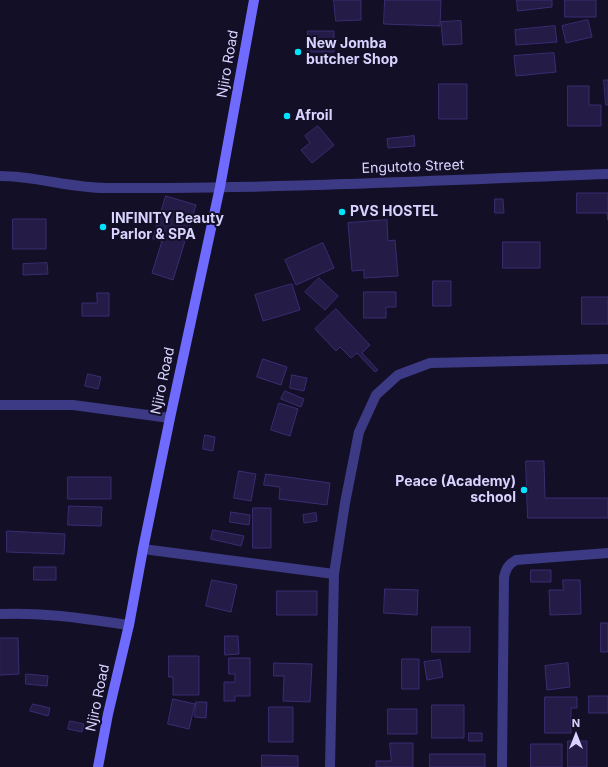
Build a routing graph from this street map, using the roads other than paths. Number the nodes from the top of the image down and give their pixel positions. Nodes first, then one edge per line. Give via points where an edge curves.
1 (254, 0) edge
2 (608, 174) edge
3 (0, 176) edge
4 (220, 187) junction
5 (608, 359) edge
6 (0, 405) edge
7 (170, 418) junction
8 (143, 549) junction
9 (608, 553) edge
10 (334, 574) junction
11 (0, 614) edge
12 (129, 625) junction
13 (98, 767) edge
14 (330, 767) edge
15 (502, 767) edge

1 - 4 street, Njiro Road
2 - 4 street, Engutoto Street
3 - 4 street, Engutoto Street via 104,188
4 - 7 street, Njiro Road
5 - 10 street via 430,363 398,375 376,395 359,432
6 - 7 street via 73,405
7 - 8 street, Njiro Road
8 - 10 street
8 - 12 street, Njiro Road
9 - 15 street via 516,560 506,570
10 - 14 street
11 - 12 street via 67,616
12 - 13 street, Njiro Road

